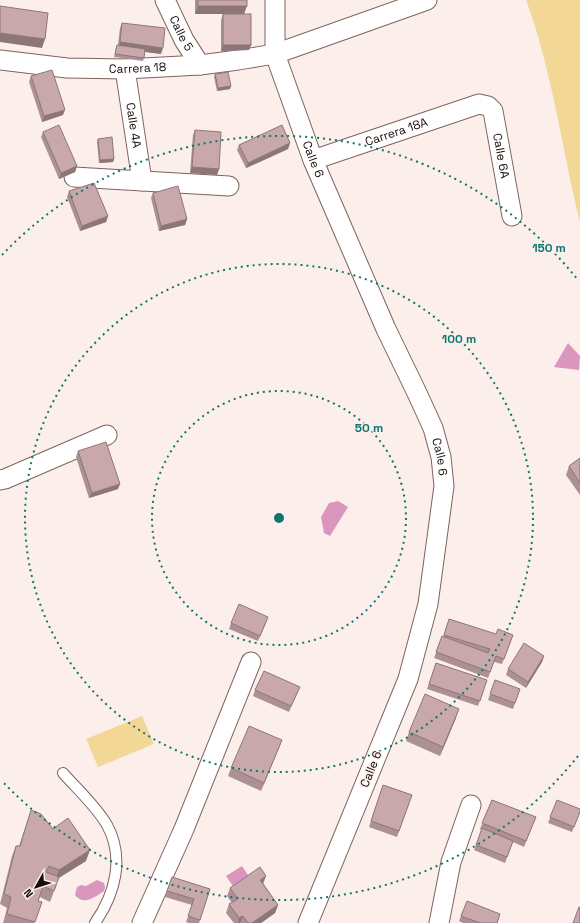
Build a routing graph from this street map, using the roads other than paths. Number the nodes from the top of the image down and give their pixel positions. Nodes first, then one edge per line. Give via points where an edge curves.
1 (165, 0) edge
2 (275, 0) edge
3 (427, 0) edge
4 (275, 54) junction
5 (0, 60) edge
6 (200, 65) junction
7 (125, 69) junction
8 (480, 104) joint
9 (313, 160) junction
10 (74, 177) edge
11 (142, 181) junction
12 (229, 186) dead end
13 (512, 216) dead end
14 (107, 435) dead end
15 (0, 480) edge
16 (251, 662) dead end
17 (63, 774) dead end
18 (471, 806) dead end
19 (94, 923) edge
20 (142, 923) edge
21 (308, 923) edge
22 (439, 923) edge

1 - 6 street, Calle 5 via 184,40
2 - 4 street, Calle 6
3 - 4 street, Carrera 18
4 - 6 street, Carrera 18
4 - 9 street, Calle 6
5 - 7 street, Carrera 18 via 67,68
6 - 7 street, Carrera 18
7 - 11 street, Calle 4A
8 - 9 street, Carrera 18A
8 - 13 street, Calle 6A via 488,106 493,111
9 - 21 street, Calle 6 via 432,428 441,457 444,486 428,604 408,679
10 - 11 street
11 - 12 street
14 - 15 street
16 - 20 street via 184,829
17 - 19 lane via 91,804 106,825 116,848 115,882 108,901
18 - 22 street via 451,862

